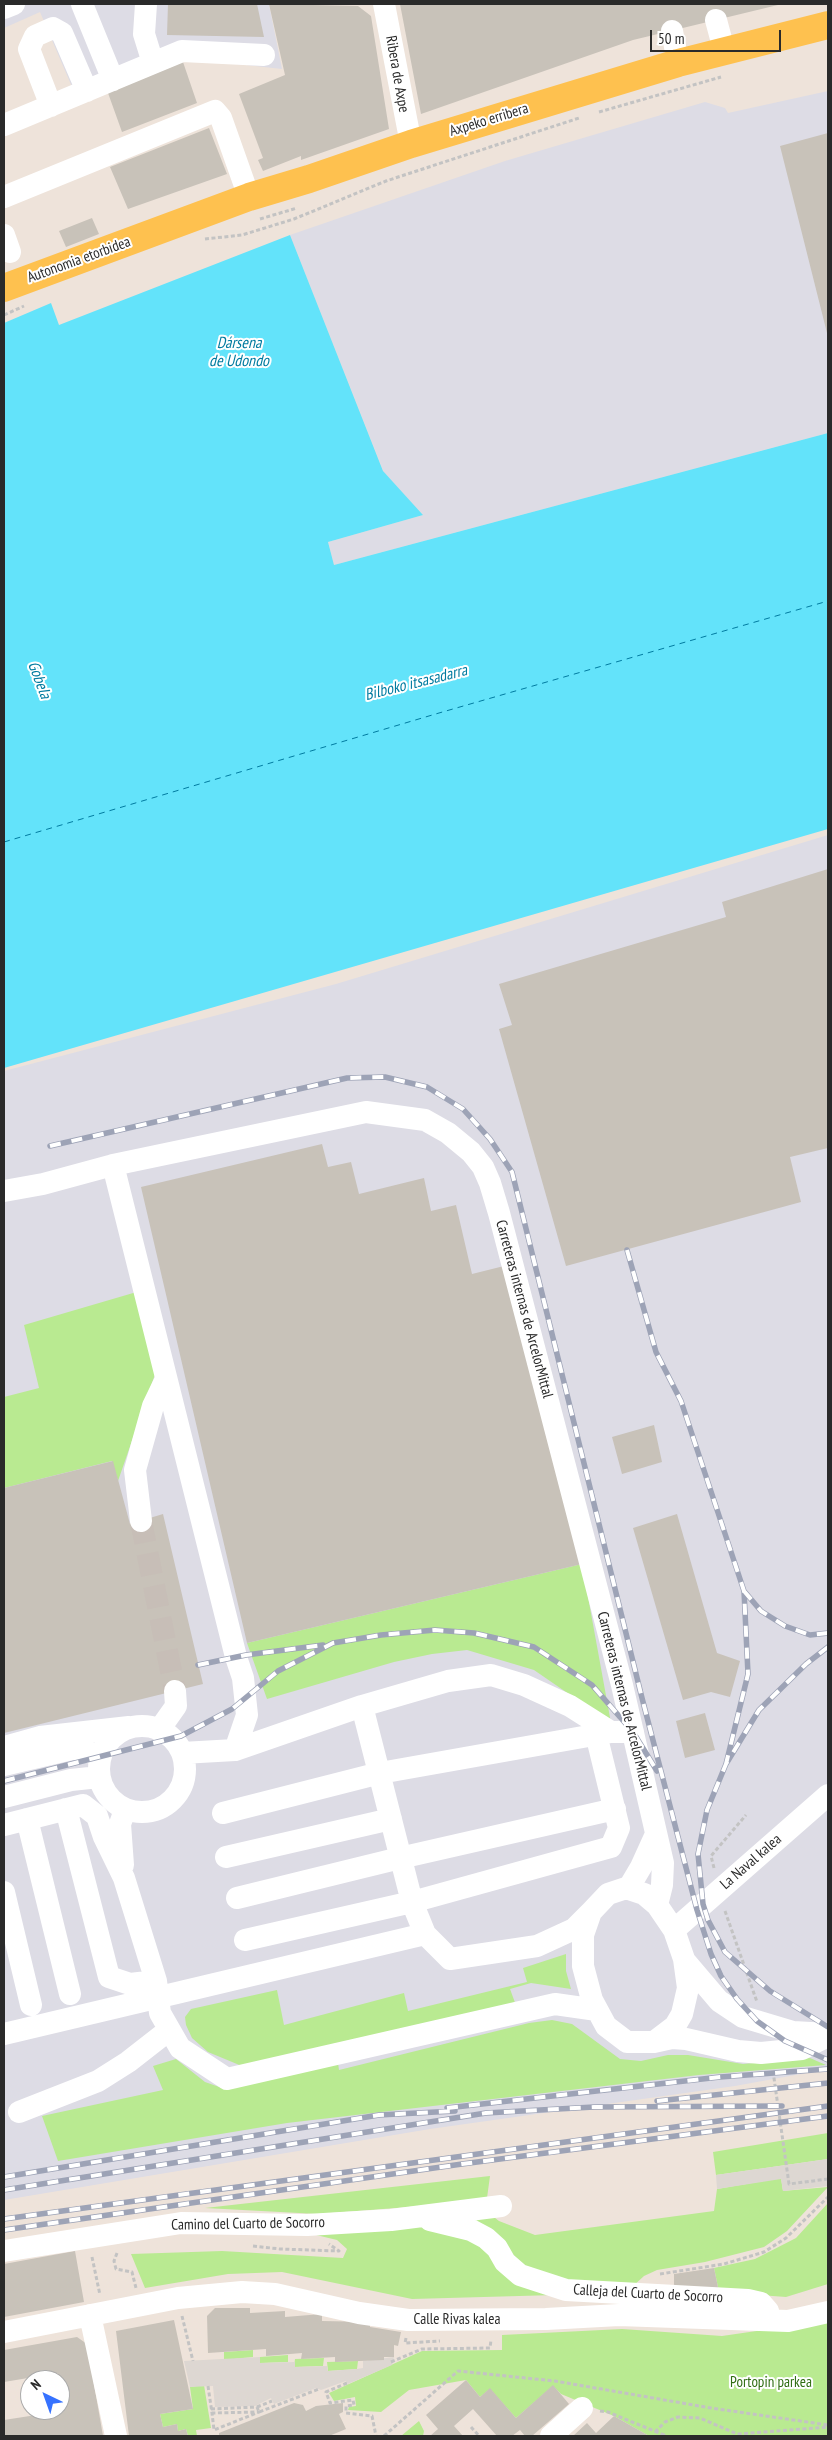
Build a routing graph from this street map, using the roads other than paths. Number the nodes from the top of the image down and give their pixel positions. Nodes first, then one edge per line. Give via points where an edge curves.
1 (14, 4) edge
2 (82, 4) edge
3 (146, 4) edge
4 (384, 4) edge
5 (4, 8) edge
6 (716, 20) dead end
7 (828, 25) edge
8 (672, 31) dead end
9 (264, 55) dead end
10 (153, 63) junction
11 (678, 63) junction
12 (723, 64) junction
13 (113, 80) junction
14 (86, 91) junction
15 (51, 106) junction
16 (4, 125) edge
17 (411, 144) junction
18 (4, 197) edge
19 (249, 197) junction
20 (155, 233) joint
21 (4, 288) edge
22 (113, 1165) junction
23 (4, 1191) edge
24 (166, 1379) junction
25 (140, 1521) tunnel mouth
26 (175, 1691) tunnel mouth
27 (362, 1706) junction
28 (130, 1727) junction
29 (159, 1730) junction
30 (633, 1732) junction
31 (604, 1733) junction
32 (4, 1747) edge
33 (235, 1750) junction
34 (182, 1753) junction
35 (4, 1765) edge
36 (380, 1773) junction
37 (101, 1774) junction
38 (828, 1795) edge
39 (4, 1797) edge
40 (66, 1809) junction
41 (614, 1809) junction
42 (4, 1810) edge
43 (125, 1810) junction
44 (223, 1812) dead end
45 (28, 1818) junction
46 (391, 1819) junction
47 (4, 1825) edge
48 (656, 1834) junction
49 (226, 1857) dead end
50 (400, 1858) junction
51 (124, 1878) junction
52 (628, 1889) junction
53 (4, 1892) edge
54 (237, 1898) dead end
55 (412, 1902) junction
56 (657, 1905) junction
57 (591, 1912) junction
58 (674, 1930) junction
59 (425, 1934) junction
60 (245, 1940) dead end
61 (684, 1960) junction
62 (157, 1990) junction
63 (70, 1994) dead end
64 (31, 2005) dead end
65 (597, 2010) junction
66 (169, 2030) junction
67 (4, 2034) edge
68 (828, 2035) edge
69 (654, 2042) junction
70 (19, 2112) dead end
71 (500, 2206) dead end
72 (418, 2216) junction
73 (4, 2251) edge
74 (828, 2312) edge
75 (97, 2314) junction
76 (770, 2320) junction
77 (4, 2332) edge
78 (582, 2408) road end
79 (116, 2436) edge
80 (551, 2436) edge

1 - 5 street
2 - 13 street
3 - 10 street via 144,34
4 - 17 street, Ribera de Axpe
6 - 12 street
7 - 12 main road, Axpeko erribera
8 - 11 street
9 - 10 street via 182,50
10 - 13 street
11 - 12 main road, Axpeko erribera
11 - 17 main road, Axpeko erribera
13 - 14 street
14 - 15 street
14 - 15 street via 62,33 53,28 35,36 29,49
15 - 16 street
17 - 19 main road, Axpeko erribera
18 - 19 street via 215,111 222,118
19 - 20 main road, Axpeko erribera
20 - 21 main road, Autonomia etorbidea
22 - 23 street, Carreteras internas de ArcelorMittal
22 - 24 street
22 - 30 street, Carreteras internas de ArcelorMittal via 366,1112 426,1120 471,1152 483,1167 499,1213
24 - 25 street via 153,1406 134,1470
24 - 33 street via 244,1678 247,1715
26 - 29 street via 176,1706
27 - 31 street via 448,1681 491,1675 524,1685 570,1706
27 - 33 street
27 - 36 street
28 - 29 street via 148,1726
28 - 32 street via 40,1737
28 - 37 street via 111,1739
29 - 34 street via 167,1733
30 - 31 street
30 - 48 street, Carreteras internas de ArcelorMittal
31 - 36 street
31 - 41 street
33 - 34 street
34 - 43 street via 185,1772 180,1791 167,1806 150,1812
35 - 37 street via 80,1749
36 - 44 street
36 - 46 street
37 - 39 street
37 - 42 street via 73,1793
37 - 43 street via 112,1800
38 - 58 street, La Naval kalea
40 - 45 street
40 - 51 street via 83,1805 97,1816
40 - 62 street via 109,1977
41 - 50 street
41 - 55 street via 619,1828 611,1847
43 - 51 street via 120,1824
45 - 47 street
45 - 63 street
46 - 49 street
46 - 50 street
48 - 52 street
48 - 56 street, Carreteras internas de ArcelorMittal via 663,1863
50 - 54 street
50 - 55 street
51 - 62 street
52 - 56 street via 644,1894
52 - 57 street via 608,1894
53 - 64 street
55 - 59 street
55 - 60 street
56 - 58 street
57 - 59 street via 574,1929 538,1946 450,1959
57 - 65 street via 583,1935 583,1966
58 - 61 street
59 - 62 street
61 - 68 street via 719,2001 744,2017 793,2032
61 - 69 street via 688,1988 682,2014 674,2026
62 - 66 street via 160,2013
62 - 67 street
65 - 66 street via 555,2004 226,2078 180,2048
65 - 69 street via 606,2026 627,2042
66 - 70 street via 128,2062 98,2080
68 - 69 street via 802,2049 761,2053 738,2052 686,2039
71 - 72 street, Camino del Cuarto de Socorro
72 - 73 street, Camino del Cuarto de Socorro via 307,2225 181,2223
72 - 76 street, Calleja del Cuarto de Socorro via 471,2230 497,2248 505,2262 520,2275 566,2290 757,2302 768,2312
74 - 76 street, Calle Rivas kalea via 788,2321
75 - 76 street, Calle Rivas kalea via 178,2298 242,2292 275,2294 358,2313 408,2320 619,2315
75 - 77 street, Calle Rivas kalea
75 - 79 street
78 - 80 street

